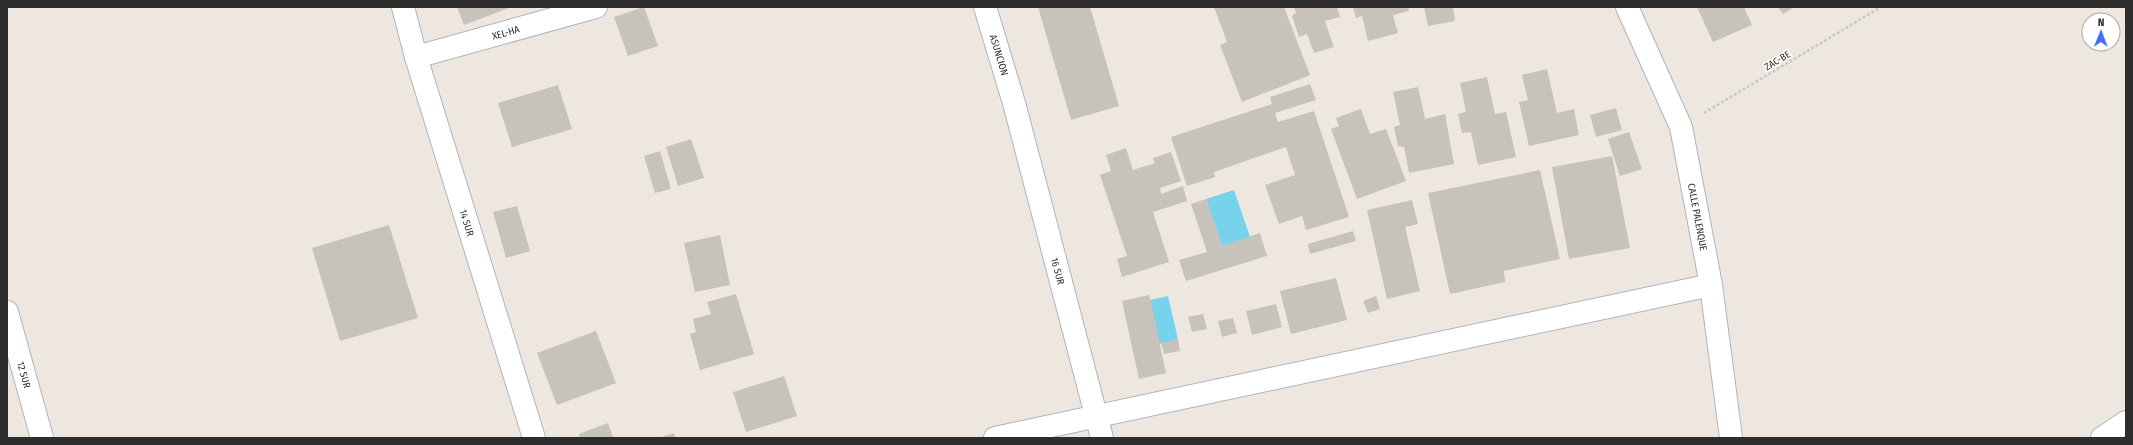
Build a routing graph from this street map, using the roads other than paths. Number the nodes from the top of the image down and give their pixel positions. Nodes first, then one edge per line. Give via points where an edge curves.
1 (403, 7) edge
2 (596, 7) edge
3 (985, 7) edge
4 (1627, 7) edge
5 (416, 57) junction
6 (1014, 104) joint
7 (1711, 285) junction
8 (7, 312) edge
9 (1097, 415) junction
10 (2126, 422) edge
11 (42, 438) edge
12 (534, 438) edge
13 (995, 438) edge
14 (1102, 438) edge
15 (1731, 438) edge
16 (2102, 438) edge

1 - 5 street, 14 SUR
2 - 5 street, XEL-HA
3 - 6 street, ASUNCION
4 - 7 street, CALLE PALENQUE via 1681,127
5 - 12 street, 14 SUR
6 - 9 street, 16 SUR
7 - 9 street
7 - 15 street, CALLE PALENQUE
8 - 11 street, 12 SUR
9 - 13 street
9 - 14 street, 16 SUR
10 - 16 street

